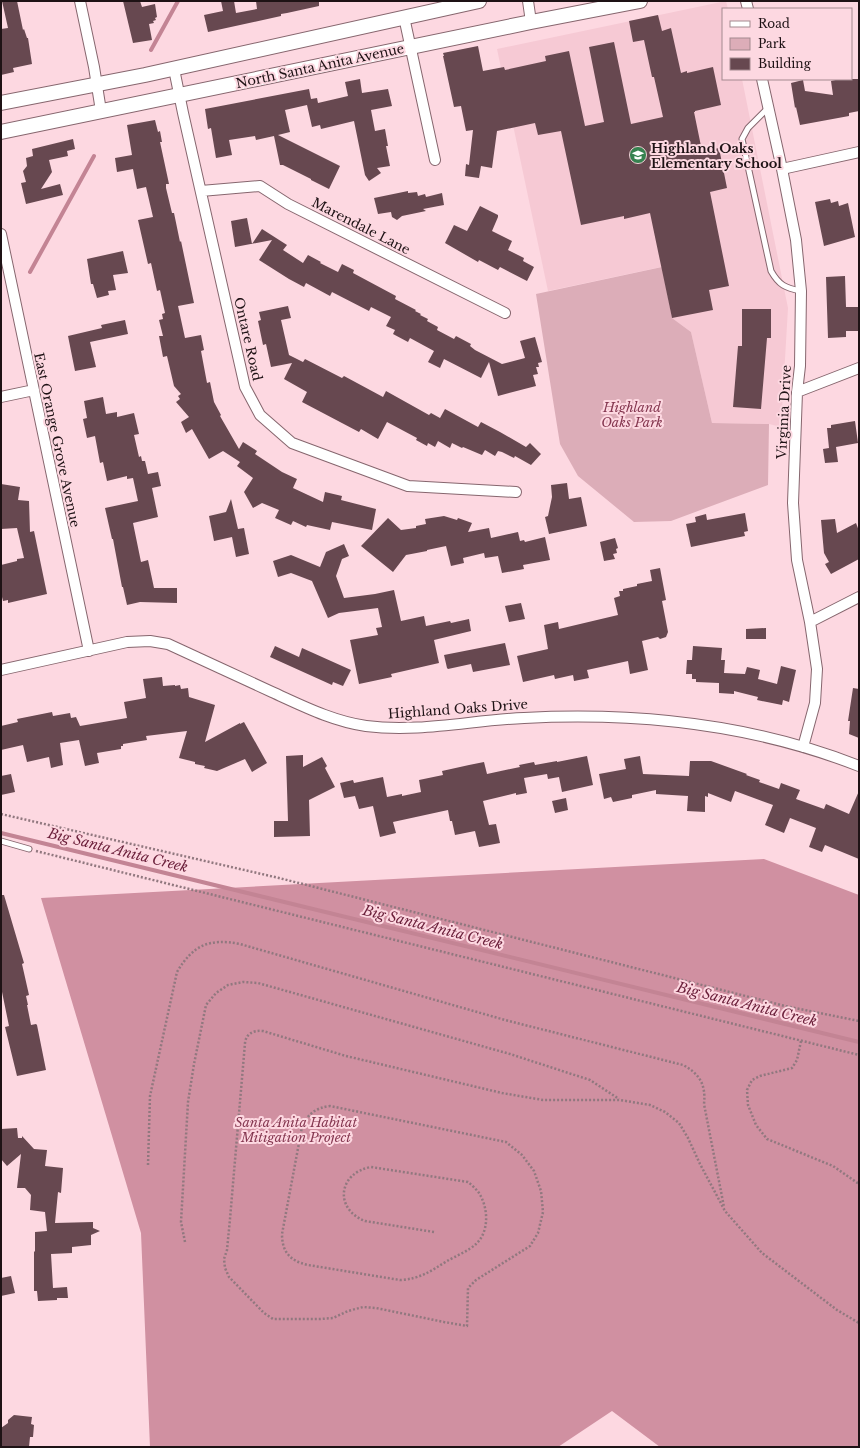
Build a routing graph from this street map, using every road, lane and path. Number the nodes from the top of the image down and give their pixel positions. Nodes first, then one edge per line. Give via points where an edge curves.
1 (80, 1) edge
2 (479, 1) edge
3 (528, 1) edge
4 (640, 1) edge
5 (404, 17) junction
6 (531, 22) junction
7 (411, 47) junction
8 (174, 69) junction
9 (762, 80) edge
10 (96, 84) junction
11 (178, 95) junction
12 (1, 103) edge
13 (768, 108) junction
14 (101, 111) junction
15 (1, 132) edge
16 (859, 152) edge
17 (435, 160) dead end
18 (782, 169) junction
19 (201, 192) junction
20 (1, 234) edge
21 (801, 291) junction
22 (505, 313) dead end
23 (859, 368) edge
24 (34, 390) junction
25 (797, 392) junction
26 (1, 397) edge
27 (516, 492) dead end
28 (859, 597) edge
29 (810, 622) junction
30 (89, 651) junction
31 (1, 670) edge
32 (803, 747) junction
33 (859, 766) edge
34 (1, 814) edge
35 (1, 842) edge
36 (30, 850) joint
37 (859, 1021) edge
38 (801, 1041) junction
39 (859, 1055) edge
40 (620, 1100) junction
41 (148, 1165) dead end
42 (859, 1184) edge
43 (725, 1211) junction
44 (434, 1232) dead end
45 (185, 1242) dead end
46 (859, 1323) edge

1 - 10 street
2 - 5 street
3 - 6 street
4 - 6 street, North Santa Anita Avenue
5 - 7 street
5 - 8 street
6 - 7 street, North Santa Anita Avenue
7 - 11 street, North Santa Anita Avenue
7 - 17 street
8 - 10 street
8 - 11 street, Ontare Road
9 - 13 street, Virginia Drive
10 - 12 street
10 - 14 street
11 - 14 street, North Santa Anita Avenue
11 - 19 street, Ontare Road
13 - 18 street, Virginia Drive
13 - 21 lane via 748,128 742,139 770,271 776,281 788,288
14 - 15 street, North Santa Anita Avenue
16 - 18 street
18 - 21 street, Virginia Drive via 796,240
19 - 22 street, Marendale Lane via 260,186 288,204
19 - 27 street, Ontare Road via 245,388 260,416 292,443 408,486
20 - 24 street, East Orange Grove Avenue
21 - 25 street, Virginia Drive
23 - 25 street
24 - 26 street
24 - 30 street, East Orange Grove Avenue
25 - 29 street, Virginia Drive via 793,503 797,560
28 - 29 street
29 - 32 street, Virginia Drive via 817,668 815,703
30 - 31 street, Highland Oaks Drive
30 - 32 street, Highland Oaks Drive via 138,641 168,644 306,708 336,720 367,726 427,727 522,718 630,717 721,728
32 - 33 street, Highland Oaks Drive
34 - 37 path via 279,878 785,1006
35 - 36 lane
36 - 38 path
38 - 39 path
38 - 42 path via 798,1060 792,1068 752,1080 747,1090 748,1105 756,1124 767,1139 833,1166
40 - 43 path via 650,1105 666,1112 678,1123
40 - 44 path via 543,1100 502,1093 346,1056 262,1032 254,1031 248,1036 244,1043 230,1219 224,1259 228,1276 268,1316 278,1320 333,1318 364,1307 467,1326 468,1288 476,1280 530,1246 538,1233 543,1212 541,1191 534,1171 522,1155 506,1142 334,1106 320,1107 312,1112 302,1127 282,1234 282,1243 291,1258 308,1265 412,1280 476,1244 484,1232 487,1218 485,1204 479,1192 468,1182 371,1167 354,1173 348,1179 344,1196 350,1212 365,1221
40 - 45 path via 590,1080 510,1054 258,983 228,985 216,993 206,1005 194,1064 188,1102 180,1222
41 - 43 path via 150,1096 176,972 184,959 196,949 210,943 225,941 505,1020 683,1065 698,1076 703,1085 704,1104
43 - 46 path via 762,1253 837,1310

